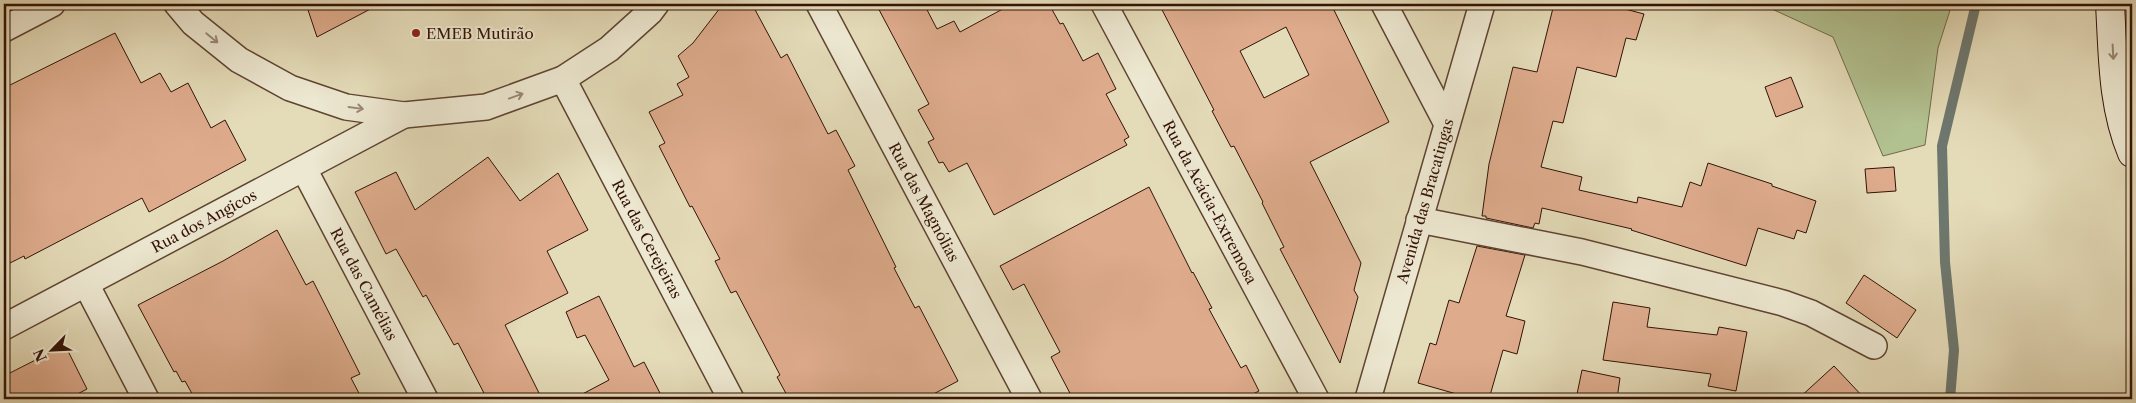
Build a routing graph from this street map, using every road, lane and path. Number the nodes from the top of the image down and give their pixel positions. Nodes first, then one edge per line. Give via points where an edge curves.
1 (52, 4) edge
2 (177, 4) edge
3 (656, 4) edge
4 (820, 4) edge
5 (1104, 4) edge
6 (1384, 4) edge
7 (1482, 4) edge
8 (2110, 4) edge
9 (4, 29) edge
10 (563, 79) junction
11 (404, 115) junction
12 (1447, 124) junction
13 (2132, 153) edge
14 (304, 169) junction
15 (1419, 220) junction
16 (86, 284) junction
17 (4, 327) edge
18 (1874, 346) dead end
19 (146, 399) edge
20 (424, 399) edge
21 (731, 399) edge
22 (1029, 399) edge
23 (1316, 399) edge
24 (1368, 399) edge

1 - 9 street
2 -> 11 street via 193,23 239,60 290,88 346,107
3 - 10 street via 609,49
4 - 22 street, Rua das Magnólias
5 - 23 street, Rua da Acácia-Extremosa
6 - 12 street
7 - 12 street, Avenida das Bracatingas
8 -> 13 main road via 2118,113
11 -> 10 street via 486,107
10 - 21 street, Rua das Cerejeiras
11 - 14 street, Rua dos Angicos
12 - 15 street, Avenida das Bracatingas
14 - 16 street, Rua dos Angicos
14 - 20 street, Rua das Camélias
15 - 18 street via 1582,252 1783,303
15 - 24 street, Avenida das Bracatingas
16 - 17 street, Rua dos Angicos
16 - 19 street

